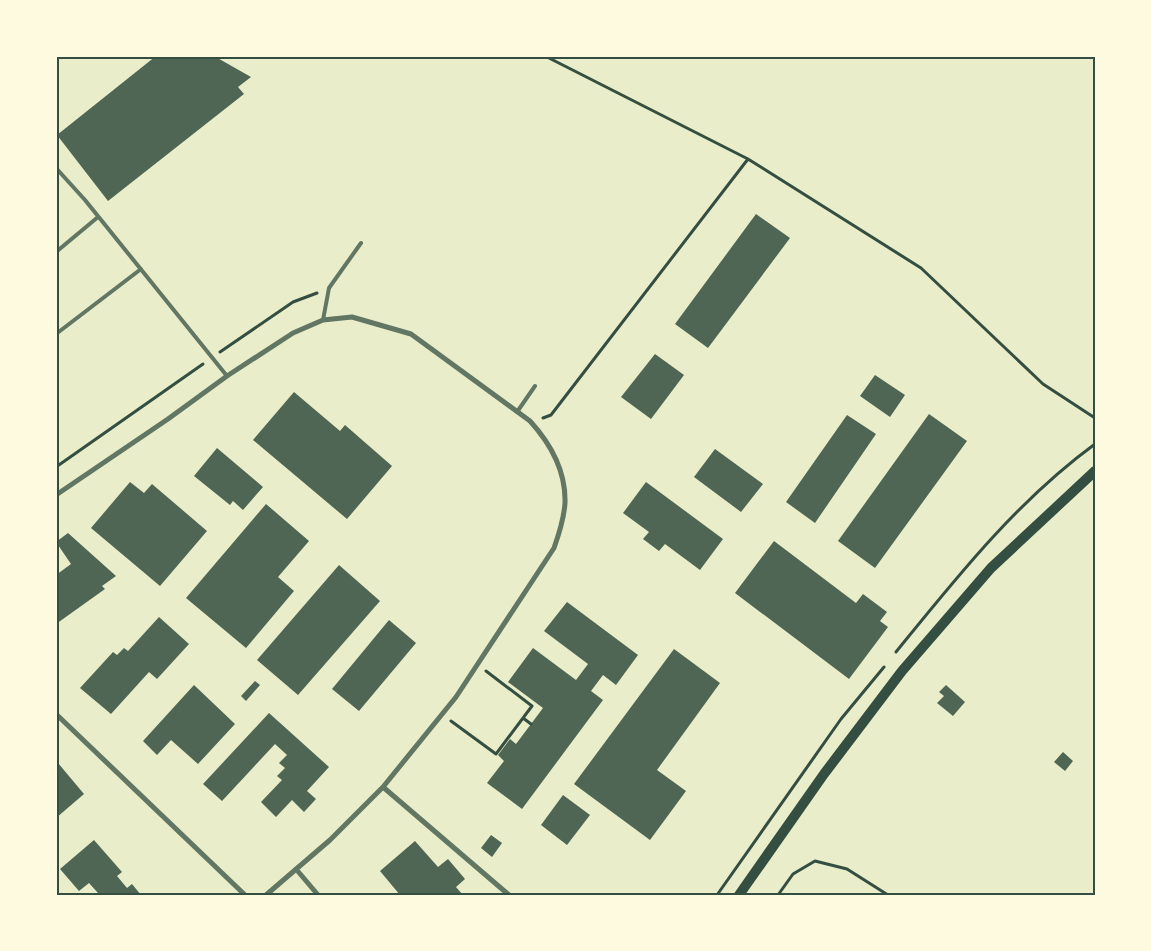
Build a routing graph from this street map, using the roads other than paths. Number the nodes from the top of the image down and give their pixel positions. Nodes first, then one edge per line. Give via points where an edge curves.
1 (56, 168) edge
2 (98, 217) junction
3 (360, 243) dead end
4 (56, 252) edge
5 (141, 269) junction
6 (324, 320) junction
7 (56, 334) edge
8 (227, 376) junction
9 (535, 386) dead end
10 (517, 412) junction
11 (1095, 471) edge
12 (56, 495) edge
13 (56, 714) edge
14 (383, 787) junction
15 (296, 869) junction
16 (245, 895) edge
17 (266, 895) edge
18 (318, 895) edge
19 (509, 895) edge
20 (738, 895) edge

1 - 2 lane
2 - 4 lane
2 - 5 lane
3 - 6 lane via 329,288
5 - 7 lane
5 - 8 lane
6 - 8 street via 293,333
6 - 10 street via 352,317 411,334
8 - 12 street
9 - 10 lane
10 - 14 street via 545,438 563,482 565,503 554,548 443,715
11 - 20 main road via 991,568 902,671
13 - 16 street
14 - 15 street
14 - 19 street
15 - 17 street
15 - 18 street

